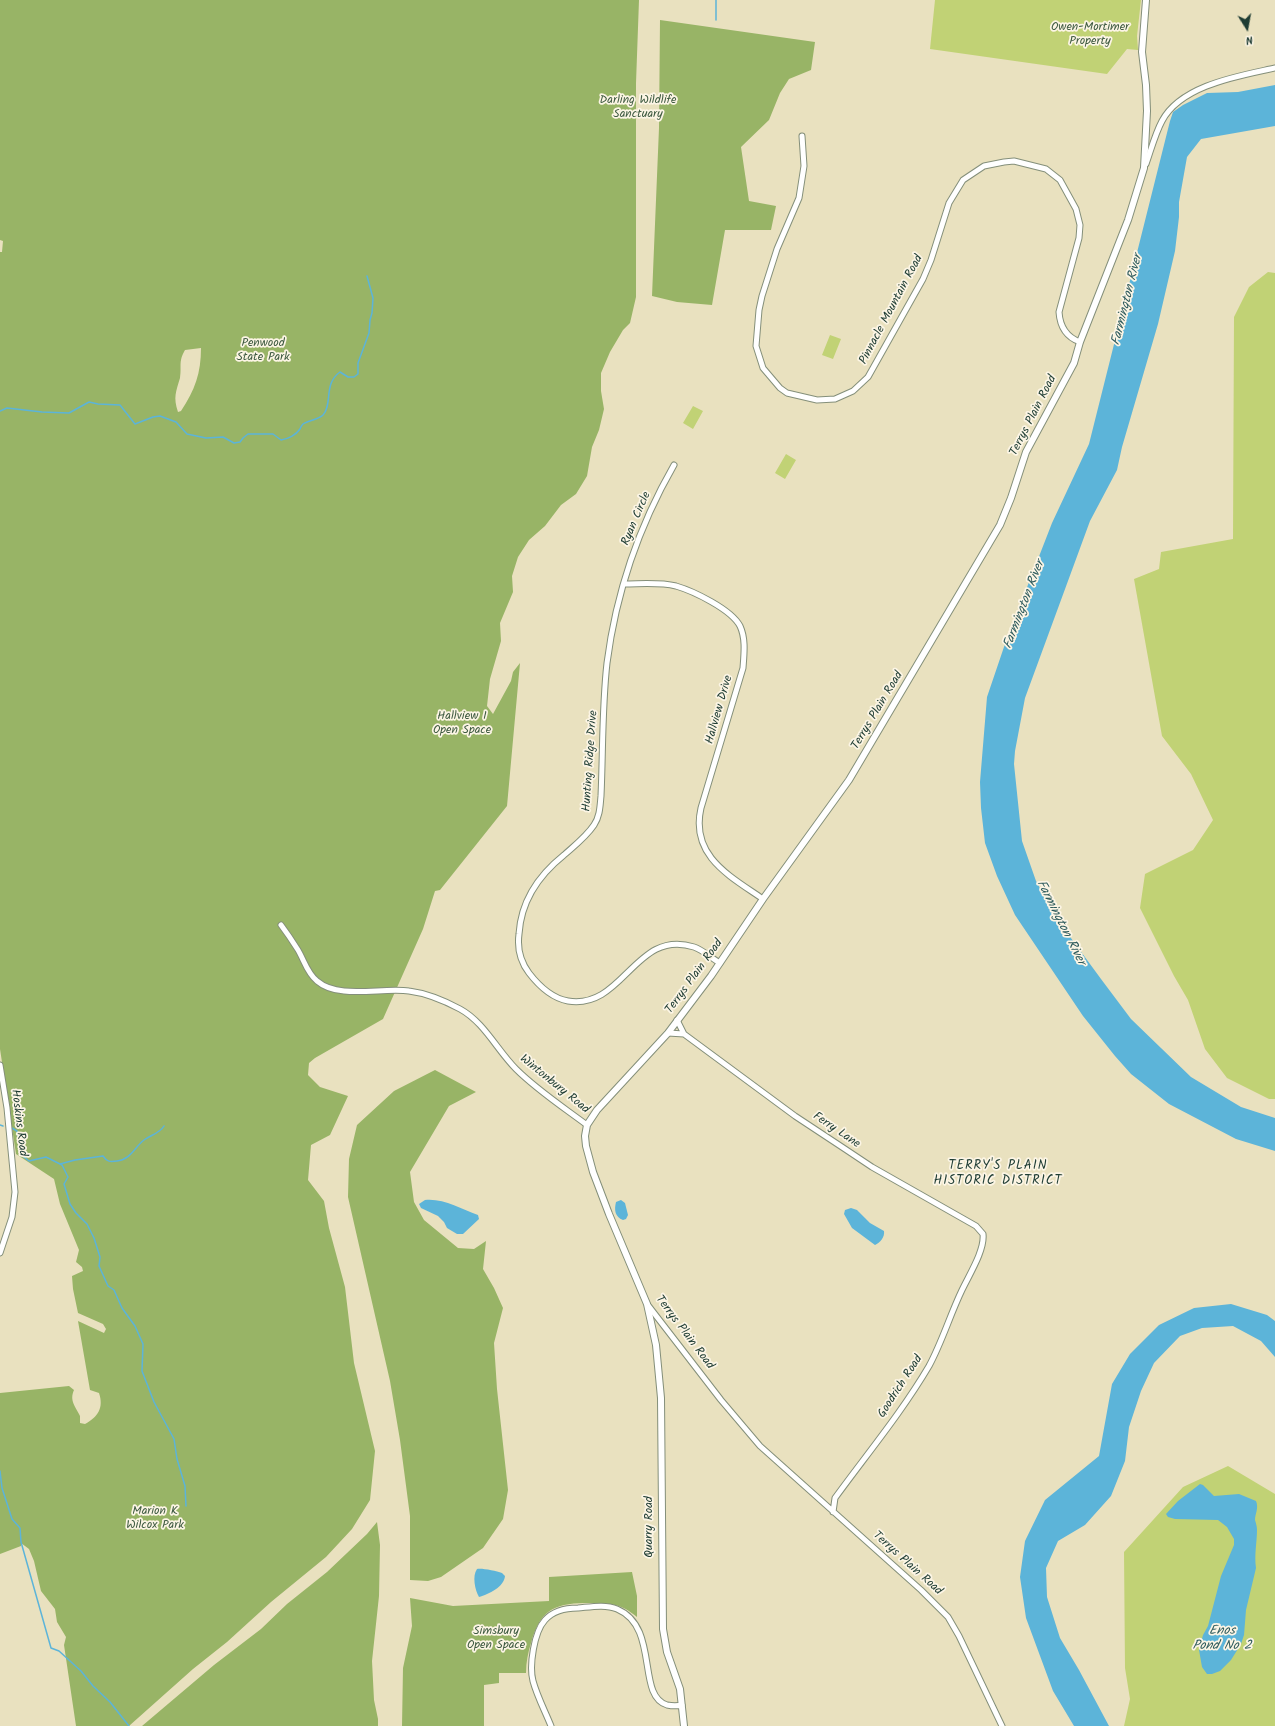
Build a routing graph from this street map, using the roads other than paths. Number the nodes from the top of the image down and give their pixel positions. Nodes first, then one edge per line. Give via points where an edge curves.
1 (1146, 0) edge
2 (1275, 68) edge
3 (802, 136) dead end
4 (1144, 168) junction
5 (1080, 342) junction
6 (674, 465) dead end
7 (624, 584) junction
8 (763, 900) junction
9 (281, 925) dead end
10 (720, 963) junction
11 (678, 1020) junction
12 (668, 1033) junction
13 (684, 1034) junction
14 (0, 1065) edge
15 (587, 1125) junction
16 (983, 1234) joint
17 (0, 1253) edge
18 (647, 1304) junction
19 (661, 1322) junction
20 (652, 1326) junction
21 (835, 1498) junction
22 (823, 1503) junction
23 (833, 1512) junction
24 (682, 1705) junction
25 (551, 1726) edge
26 (684, 1726) edge
27 (1002, 1726) edge

1 - 4 street, Terrys Plain Road via 1142,52 1147,111
2 - 4 street via 1216,83 1180,99 1162,120
3 - 5 street, Pinnacle Mountain Road via 804,166 799,198 777,249 759,310 756,346 763,368 780,388 807,399 827,401 860,386 874,367 923,279 949,202 963,180 984,166 1004,162 1022,162 1046,169 1060,180 1076,209 1080,225 1079,238 1059,318 1065,332
4 - 5 street, Terrys Plain Road via 1128,220
5 - 8 street, Terrys Plain Road via 1074,363 1026,452 1000,525 849,780
6 - 7 street, Ryan Circle via 644,523
7 - 8 street, Hallview Drive via 676,586 717,605 740,626 744,646 743,668 701,808 698,829 714,863
7 - 10 street, Hunting Ridge Drive via 611,637 608,662 598,816 591,829 554,863 530,893 520,919 520,956 528,972 546,991 559,998 575,1001 589,1000 603,993 619,982 644,956 669,945 694,947
8 - 10 street, Terrys Plain Road
9 - 15 street, Wintonbury Road via 315,980 325,987 358,993 408,991 444,1002 466,1013 515,1068
10 - 11 street, Terrys Plain Road
11 - 12 street, Terrys Plain Road
11 - 13 street
12 - 13 street
12 - 15 street, Terrys Plain Road via 597,1110
13 - 16 street, Ferry Lane via 832,1141 872,1167 976,1226
14 - 17 street, Hoskins Road via 15,1192 12,1217
15 - 18 street, Terrys Plain Road via 586,1146 592,1172
16 - 21 street, Goodrich Road via 978,1257 929,1365
18 - 19 street, Terrys Plain Road
18 - 20 street, Quarry Road
19 - 20 street
19 - 22 street, Terrys Plain Road via 760,1446
20 - 24 street, Quarry Road via 661,1398 663,1629
21 - 22 street
21 - 23 street, Goodrich Road
22 - 23 street, Terrys Plain Road
23 - 27 street, Terrys Plain Road via 948,1617
24 - 25 street via 667,1705 652,1690 640,1630 625,1612 610,1607 568,1609 551,1615 544,1621 531,1665 533,1681
24 - 26 street, Quarry Road

